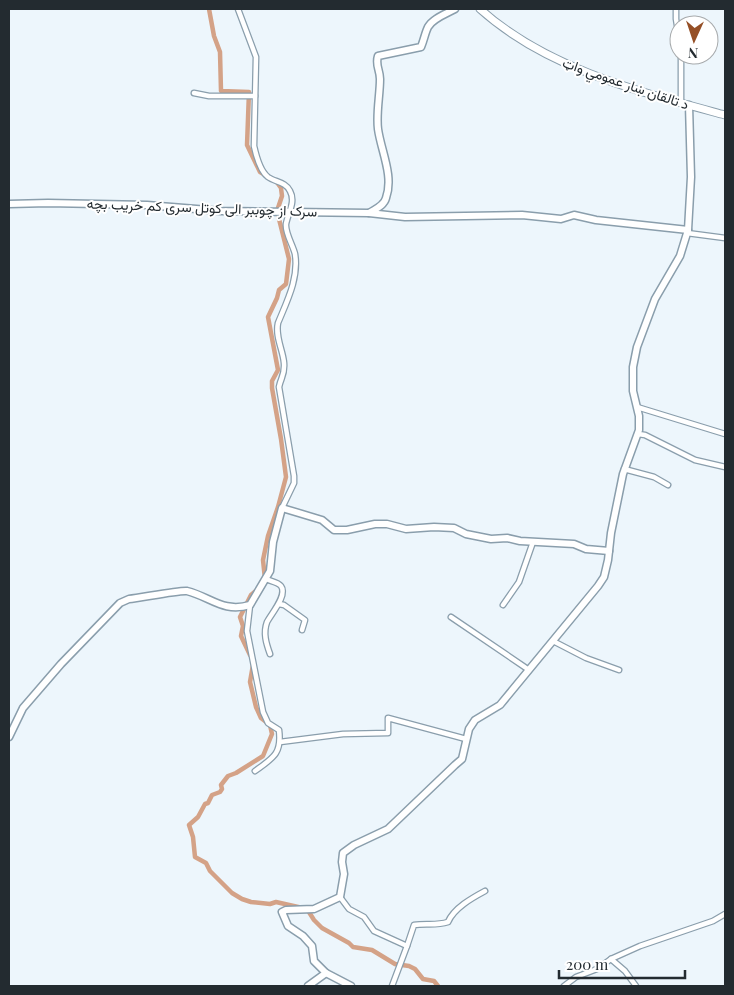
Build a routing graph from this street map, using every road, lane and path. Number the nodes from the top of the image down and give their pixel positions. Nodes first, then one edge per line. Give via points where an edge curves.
1 (238, 9) edge
2 (455, 9) edge
3 (480, 9) edge
4 (681, 65) edge
5 (194, 93) dead end
6 (254, 96) junction
7 (681, 103) junction
8 (689, 105) junction
9 (725, 115) edge
10 (9, 204) edge
11 (290, 212) junction
12 (369, 213) junction
13 (687, 231) junction
14 (725, 238) edge
15 (637, 407) junction
16 (638, 434) junction
17 (725, 434) edge
18 (725, 467) edge
19 (624, 469) junction
20 (668, 485) dead end
21 (282, 508) junction
22 (533, 542) junction
23 (610, 551) junction
24 (266, 579) junction
25 (279, 604) junction
26 (250, 605) junction
27 (503, 605) dead end
28 (451, 617) dead end
29 (302, 630) dead end
30 (553, 641) junction
31 (270, 654) dead end
32 (529, 670) junction
33 (619, 670) dead end
34 (9, 737) edge
35 (466, 739) junction
36 (280, 742) junction
37 (255, 771) dead end
38 (485, 891) dead end
39 (340, 897) junction
40 (725, 914) edge
41 (407, 946) junction
42 (610, 959) junction
43 (326, 973) junction
44 (308, 986) edge
45 (351, 986) edge
46 (392, 986) edge
47 (564, 986) edge
48 (636, 986) edge

1 - 6 street via 256,57
2 - 12 street via 432,21 421,46 378,56 378,128 388,185 386,199
3 - 7 main road, د تالقان ښار عمومي واټ via 512,34 572,66
4 - 7 street
5 - 6 street
6 - 11 street via 256,154 264,173 290,190
7 - 8 main road, د تالقان ښار عمومي واټ
8 - 9 main road, د تالقان ښار عمومي واټ
8 - 13 street via 691,177
10 - 11 street, سرک از چوببر الی کوتل سری کم خریب بچه via 147,205
11 - 12 street, سرک از چوببر الی کوتل سری کم خریب بچه
11 - 21 street via 286,226 294,252 296,275 276,331 284,363 284,376 279,387 294,483
12 - 13 street, سرک از چوببر الی کوتل سری کم خریب بچه via 405,217 522,214 561,219 574,215
13 - 14 street
13 - 15 street via 683,249 655,299 637,346 633,372
15 - 16 street
15 - 17 street
16 - 18 street via 695,460
16 - 19 street
19 - 20 street via 654,477
19 - 23 street via 612,523
21 - 22 street via 322,520 334,530 376,524 406,529 454,528 491,539
21 - 24 street
22 - 23 street via 574,544 586,549
22 - 27 street via 519,582
23 - 30 street via 604,577
24 - 25 street via 282,587
24 - 26 street
25 - 29 street via 305,620
25 - 31 street via 267,623 265,633
26 - 34 street via 221,607 186,591 128,599 120,603 23,708
26 - 36 street via 247,631 263,712 268,723 279,730
28 - 32 street
30 - 32 street
30 - 33 street
32 - 35 street via 500,704 475,720
35 - 36 street via 388,718 388,733 343,734
35 - 39 street via 462,759 388,829 344,853
36 - 37 street via 273,758
38 - 41 street via 461,907 448,922 414,925
39 - 41 street via 349,909 364,917 374,932
39 - 43 street via 314,909 282,912 288,926 312,946 314,960
40 - 42 street
41 - 46 street
42 - 47 street
42 - 48 street
43 - 44 street
43 - 45 street

